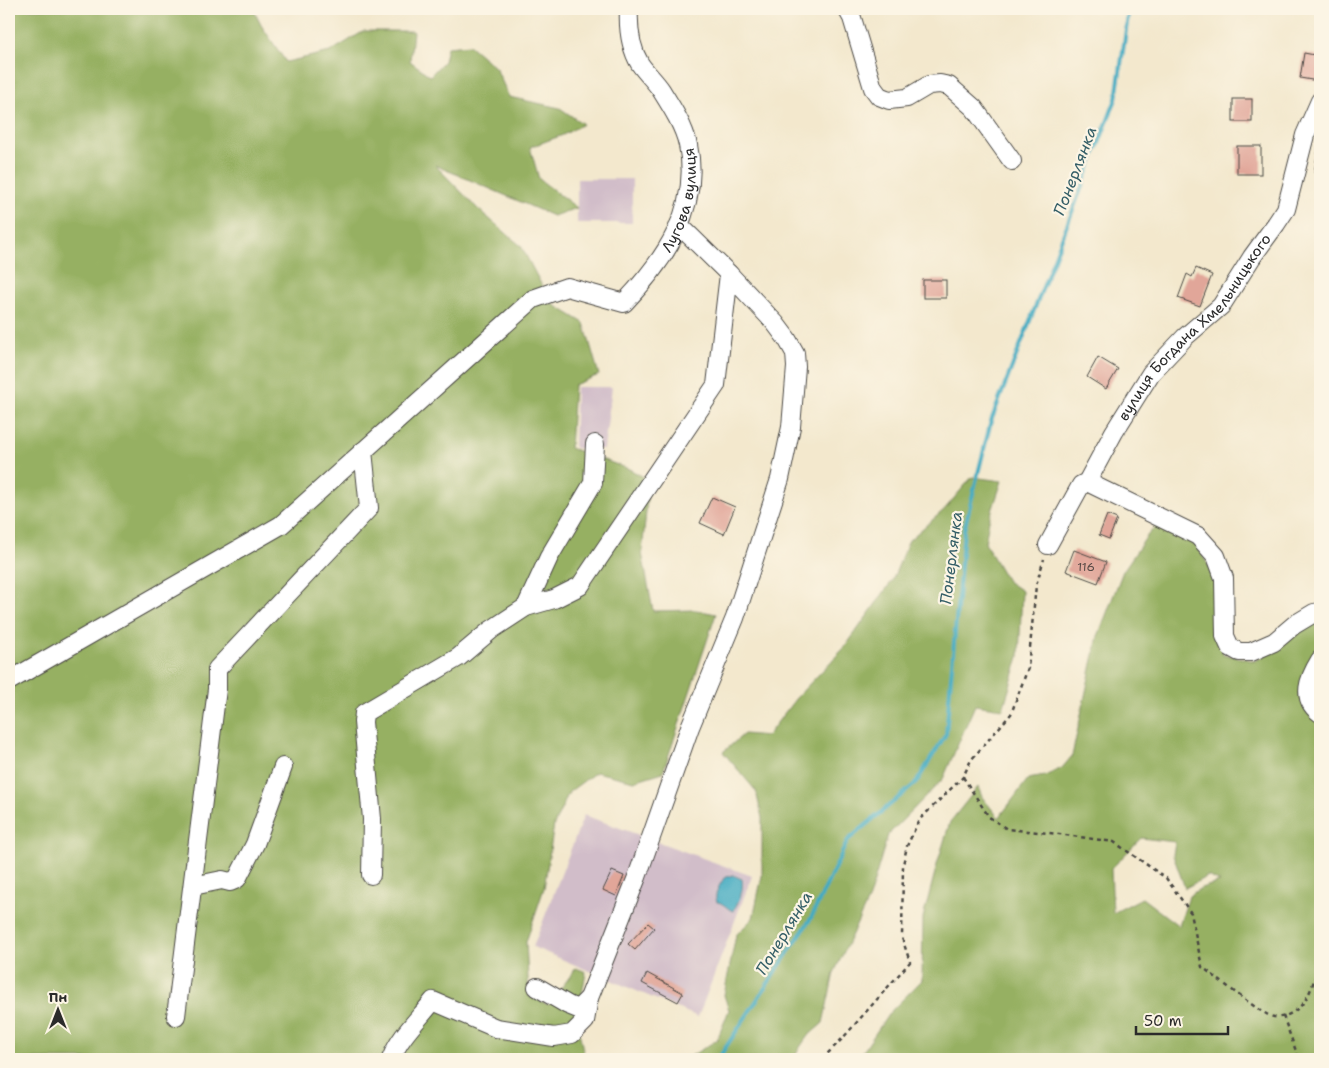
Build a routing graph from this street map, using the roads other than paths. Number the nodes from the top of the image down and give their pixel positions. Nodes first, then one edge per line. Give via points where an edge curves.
1 (629, 9) edge
2 (847, 9) edge
3 (1320, 101) edge
4 (1012, 161) dead end
5 (679, 225) junction
6 (729, 274) junction
7 (595, 444) dead end
8 (363, 451) junction
9 (1087, 482) junction
10 (1048, 545) road end
11 (526, 606) junction
12 (1320, 612) edge
13 (1320, 660) edge
14 (9, 681) edge
15 (1320, 714) edge
16 (283, 767) dead end
17 (371, 875) dead end
18 (192, 886) junction
19 (537, 987) dead end
20 (589, 998) junction
21 (176, 1016) dead end
22 (391, 1059) edge

1 - 5 street, Лугова вулиця via 632,47 677,116 688,144 691,169 689,198
2 - 4 street via 873,88 879,96 889,100 906,98 929,85 949,86 974,108
3 - 9 street, вулиця Богдана Хмельницького via 1305,135 1286,209 1221,306 1151,373
5 - 6 street
5 - 8 street, Лугова вулиця via 665,253 624,303 567,287 533,299
6 - 11 street via 716,385 580,586 554,599
6 - 20 street via 775,323 795,353 791,427 780,479 735,618 690,727 637,877
7 - 11 street via 593,483 548,557
8 - 14 street via 281,525
8 - 18 street via 369,508 217,669
9 - 10 street, вулиця Богдана Хмельницького via 1081,485
9 - 12 street via 1198,536 1216,556 1224,578 1225,636 1230,647 1239,652 1251,652 1274,642 1294,625
11 - 17 street via 459,657 364,713 372,819
13 - 15 street via 1308,688 1310,703
16 - 18 street via 255,844 237,878 230,882 222,880
18 - 21 street
19 - 20 street via 578,1009
20 - 22 street via 585,1021 572,1034 554,1037 496,1028 433,1001 396,1046

